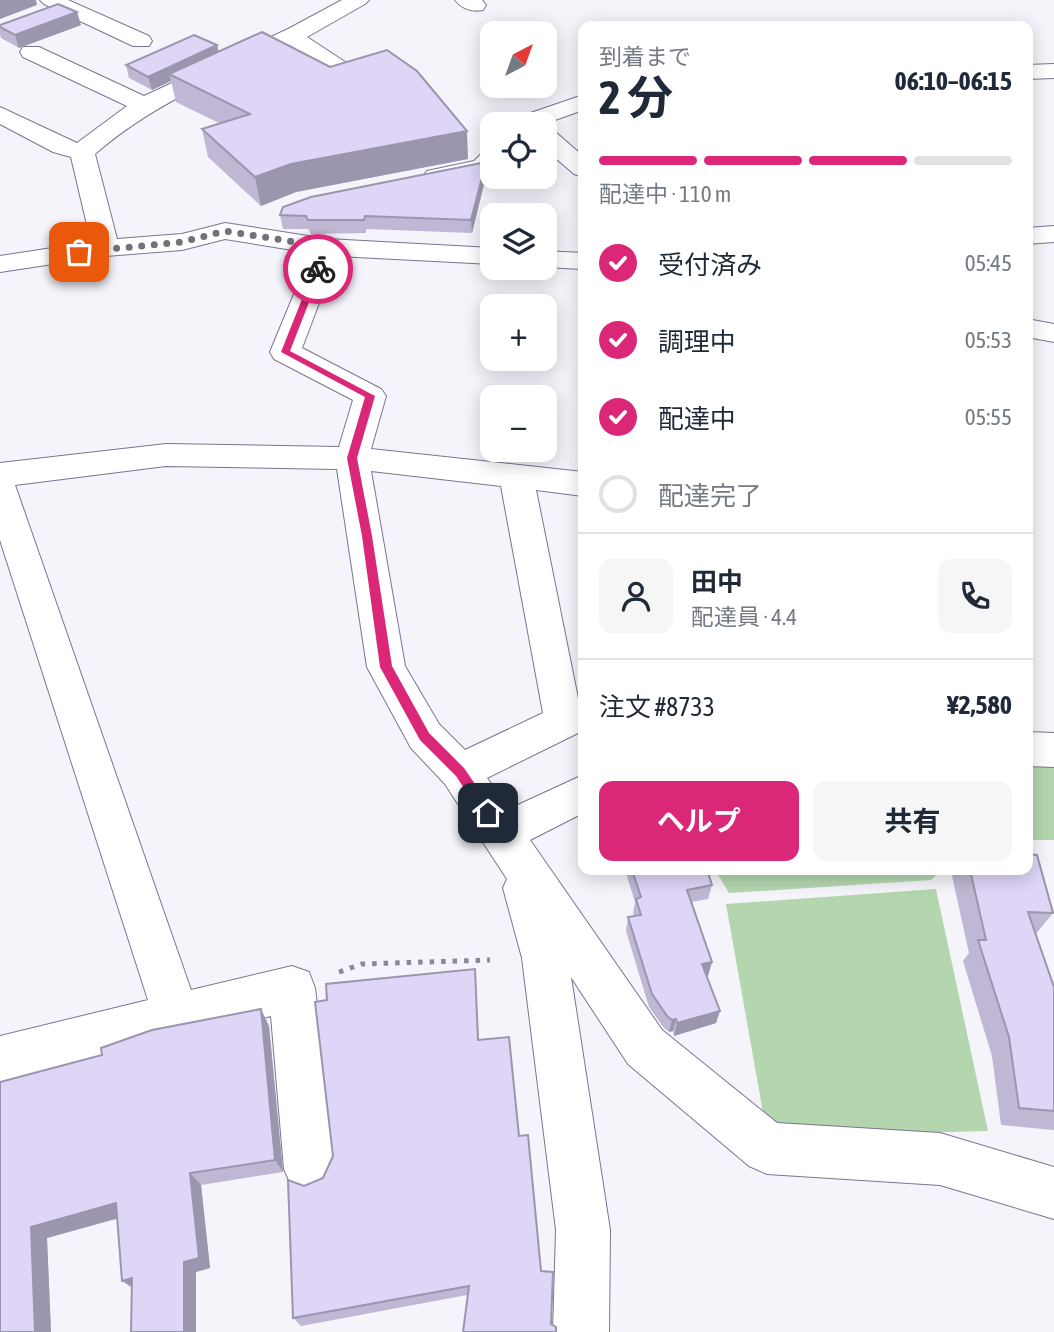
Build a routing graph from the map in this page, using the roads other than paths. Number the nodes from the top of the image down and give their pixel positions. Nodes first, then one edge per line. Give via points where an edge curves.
1 (358, 0) edge
2 (49, 7) edge
3 (291, 36) junction
4 (141, 41) dead end
5 (31, 52) dead end
6 (1054, 71) edge
7 (1033, 72) edge
8 (354, 78) edge
9 (578, 104) edge
10 (146, 106) junction
11 (0, 114) edge
12 (557, 114) edge
13 (557, 148) edge
14 (82, 152) junction
15 (578, 165) edge
16 (480, 167) edge
17 (414, 180) edge
18 (271, 214) dead end
19 (225, 231) junction
20 (1054, 233) edge
21 (1033, 235) edge
22 (327, 247) junction
23 (106, 248) junction
24 (480, 255) edge
25 (557, 260) edge
26 (578, 261) edge
27 (0, 264) edge
28 (1033, 329) edge
29 (1054, 333) edge
30 (352, 458) junction
31 (0, 475) edge
32 (516, 477) junction
33 (578, 483) edge
34 (0, 487) edge
35 (1033, 749) edge
36 (1054, 750) edge
37 (460, 772) junction
38 (578, 797) edge
39 (509, 845) junction
40 (176, 1014) junction
41 (0, 1060) edge
42 (310, 1169) dead end
43 (1054, 1193) edge
44 (581, 1332) edge

1 - 3 street
2 - 4 street
3 - 8 street
3 - 10 street
5 - 10 street
6 - 7 street
9 - 12 street
10 - 14 street
11 - 14 street via 62,147
13 - 15 street
14 - 23 street
16 - 17 street
18 - 19 street
19 - 22 street
19 - 23 street via 182,242
20 - 21 street
22 - 24 street
22 - 30 street via 285,352 370,396
23 - 27 street
25 - 26 street
28 - 29 street
30 - 31 street via 166,455
30 - 32 street
30 - 37 street via 386,667 425,736
32 - 33 street
32 - 37 street via 564,721
34 - 40 street
35 - 36 street
37 - 39 street
38 - 39 street
39 - 43 street via 645,1047 767,1148 940,1159
39 - 44 street via 545,958 583,1230
40 - 41 street
40 - 42 street via 292,988

